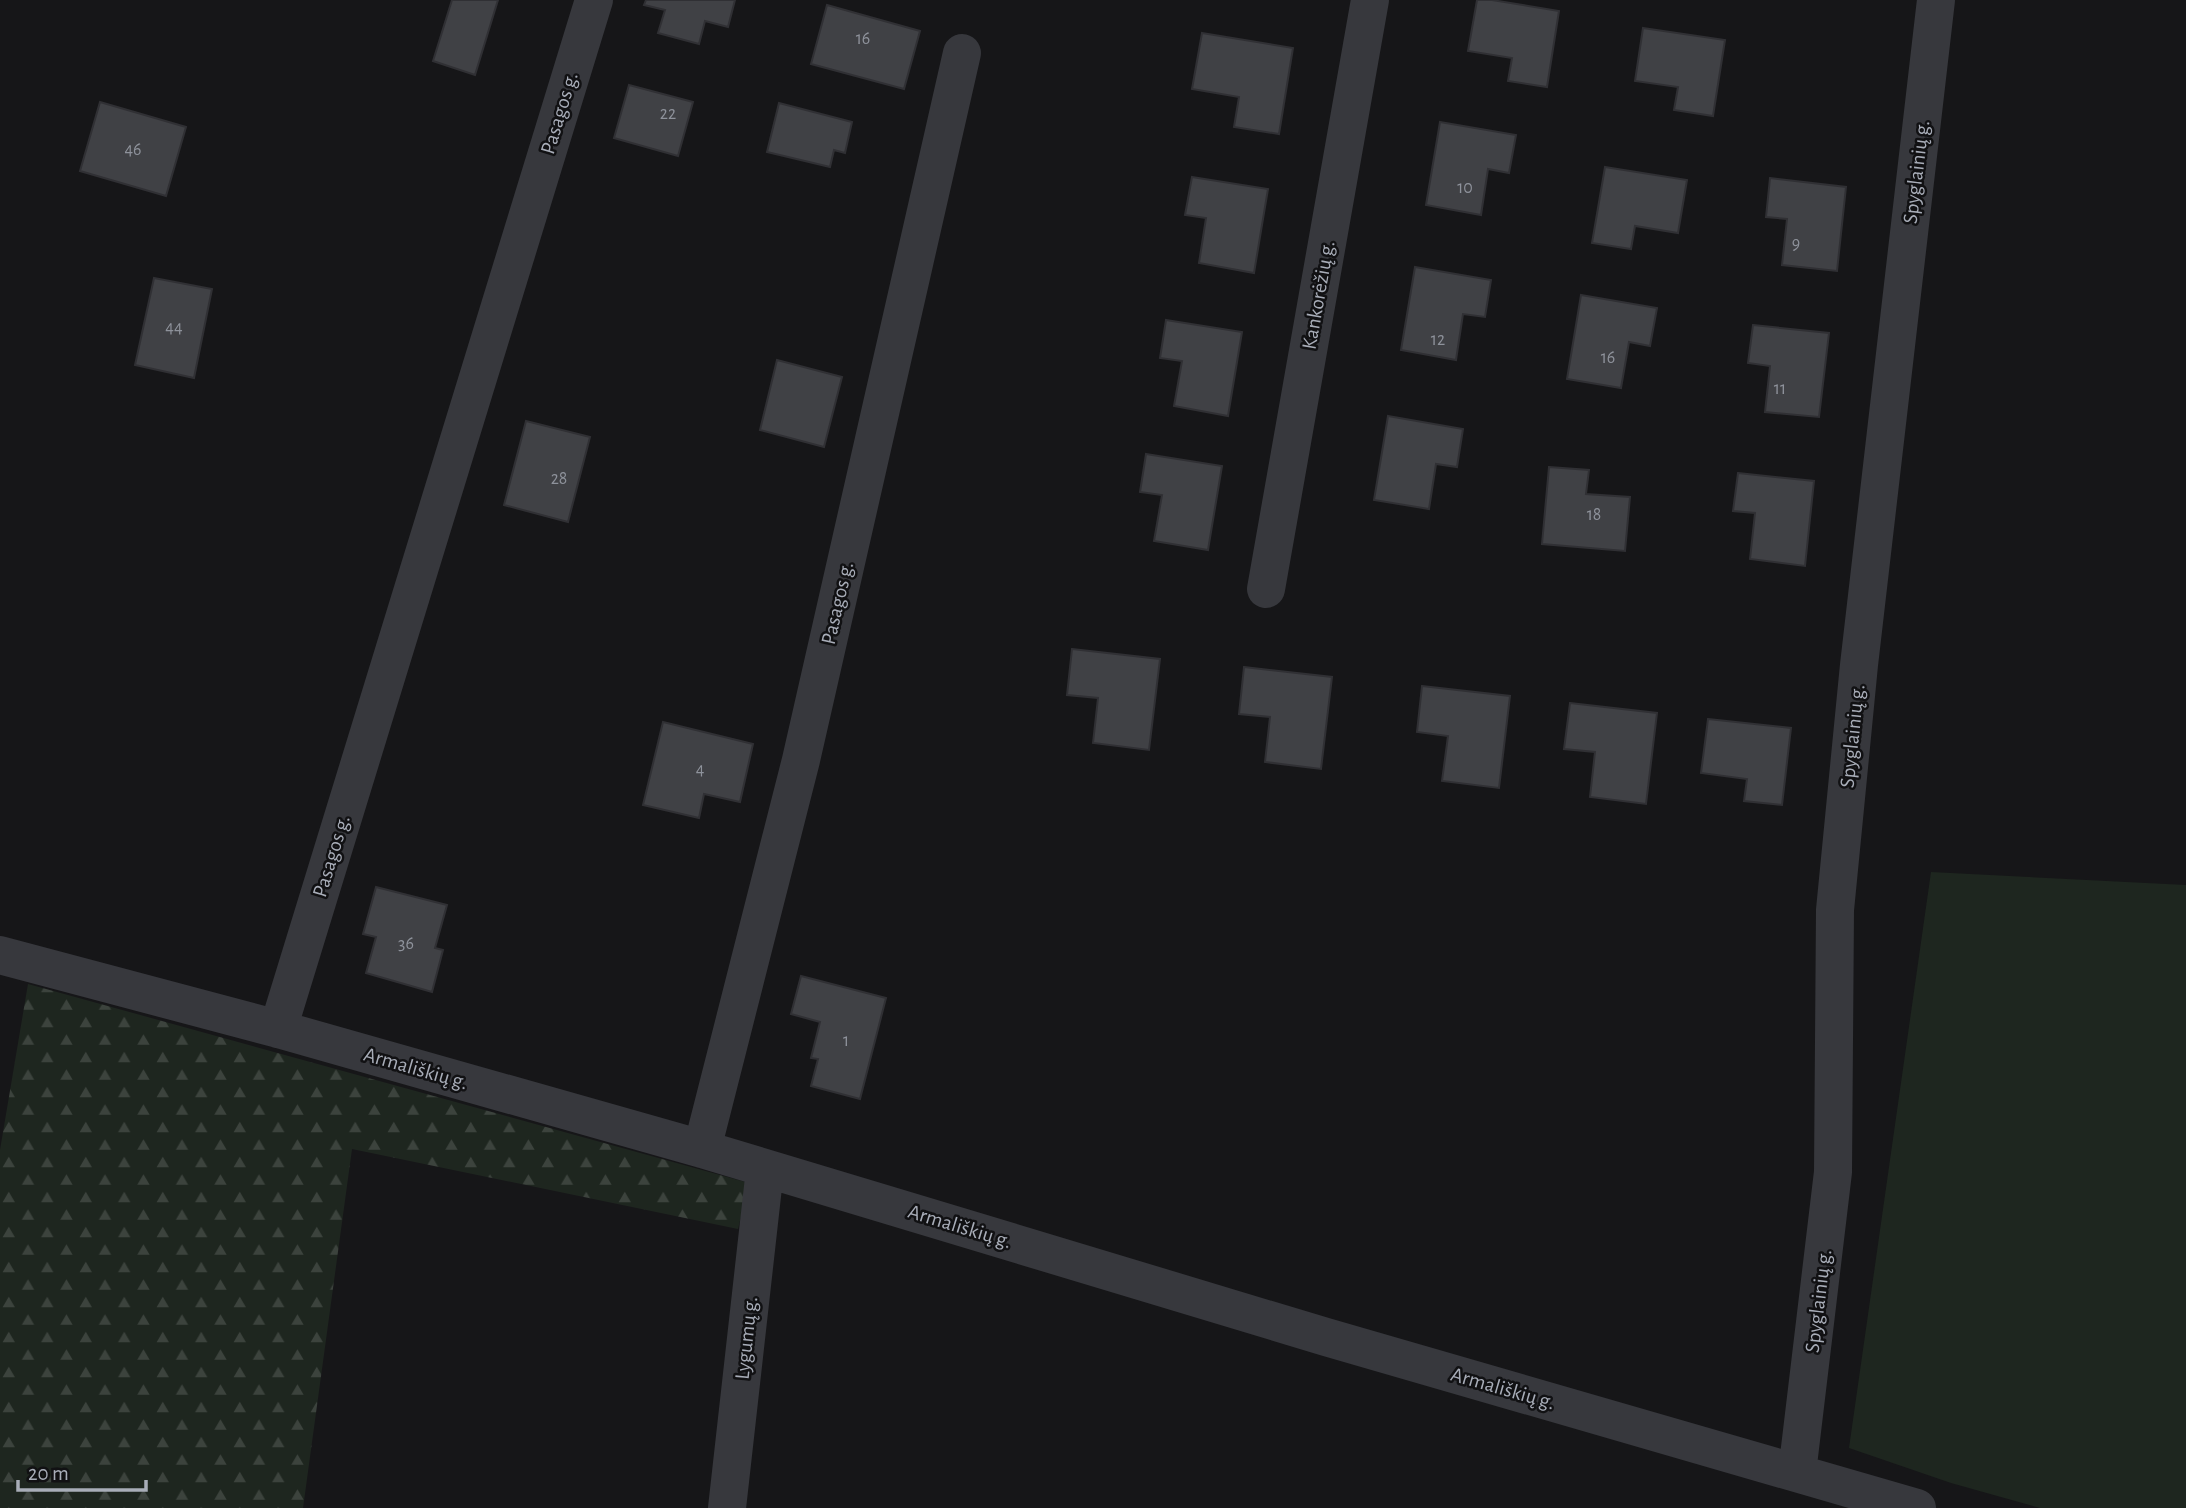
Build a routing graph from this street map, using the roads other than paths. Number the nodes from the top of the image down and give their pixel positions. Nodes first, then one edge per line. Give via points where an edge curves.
1 (594, 0) edge
2 (1370, 0) edge
3 (1936, 0) edge
4 (962, 53) dead end
5 (1266, 589) dead end
6 (0, 955) edge
7 (278, 1029) junction
8 (702, 1149) junction
9 (765, 1169) junction
10 (1797, 1473) junction
11 (727, 1508) edge
12 (1917, 1508) edge

1 - 7 street, Pasagos g.
2 - 5 street, Kankorėžių g.
3 - 10 street, Spyglainių g. via 1835,910 1833,1172
4 - 8 street, Pasagos g. via 801,760
6 - 7 street, Armališkių g.
7 - 8 street, Armališkių g.
8 - 9 street, Armališkių g.
9 - 10 street, Armališkių g.
9 - 11 street, Lygumų g.
10 - 12 street, Armališkių g.

